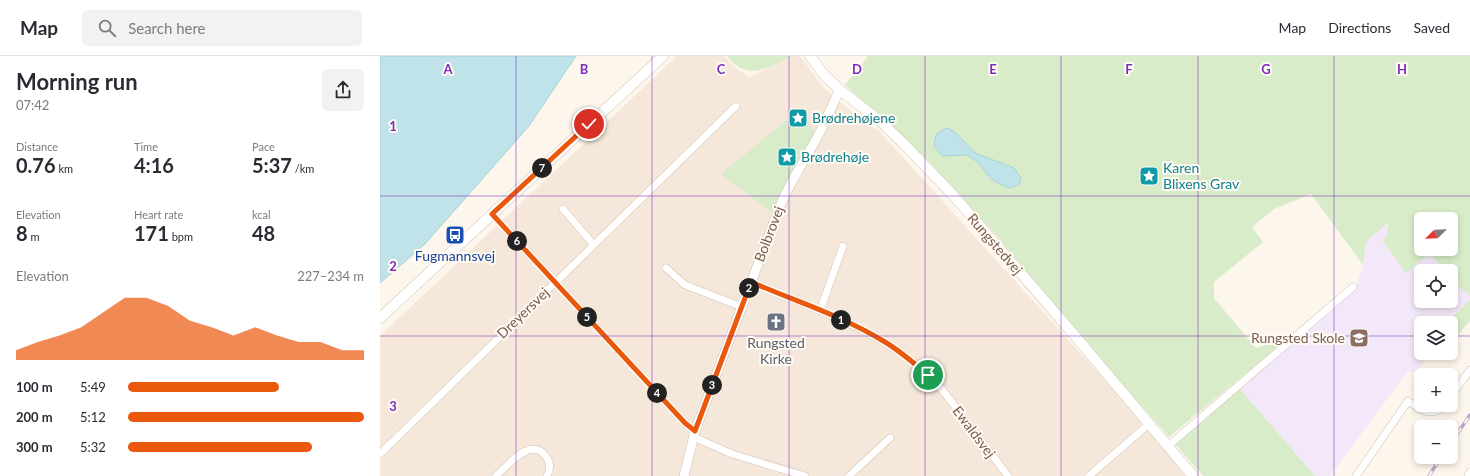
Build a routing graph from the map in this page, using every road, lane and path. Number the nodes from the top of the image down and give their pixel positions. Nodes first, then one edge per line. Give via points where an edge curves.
1 (663, 56) edge
2 (810, 56) edge
3 (840, 90) junction
4 (736, 106) dead end
5 (563, 210) dead end
6 (492, 214) junction
7 (594, 244) junction
8 (842, 246) dead end
9 (666, 268) dead end
10 (555, 282) junction
11 (751, 282) junction
12 (1353, 287) dead end
13 (742, 307) junction
14 (820, 311) junction
15 (380, 318) edge
16 (1470, 370) edge
17 (1458, 386) edge
18 (1414, 405) edge
19 (1149, 424) junction
20 (694, 434) junction
21 (890, 438) dead end
22 (1168, 446) junction
23 (380, 454) edge
24 (1470, 472) edge
25 (496, 476) edge
26 (547, 476) edge
27 (684, 476) edge
28 (805, 476) edge
29 (849, 476) edge
30 (1008, 476) edge
31 (1089, 476) edge
32 (1192, 476) edge
33 (1356, 476) edge
34 (1468, 476) edge

1 - 6 main road
2 - 3 main road, Rungstedvej
3 - 11 street, Bolbrovej via 821,131 789,186
3 - 19 main road, Rungstedvej via 880,121 953,195
4 - 7 street, Dreyersvej
5 - 7 street
6 - 10 street
6 - 15 main road
7 - 10 street, Dreyersvej
8 - 14 street
9 - 13 street via 685,285
10 - 20 street
10 - 23 street, Dreyersvej
11 - 13 street, Bolbrovej
11 - 14 street, Ewaldsvej
12 - 22 street
13 - 20 street, Bolbrovej
14 - 30 street, Ewaldsvej via 859,327 885,342 928,375 943,390
16 - 17 street
18 - 33 street via 1408,401
19 - 22 main road, Rungstedvej
19 - 31 street
20 - 27 street, Bolbrovej
20 - 28 street via 732,454
21 - 29 street
22 - 32 main road, Rungstedvej
24 - 34 street
25 - 26 street via 520,453 531,449 546,456 550,466

